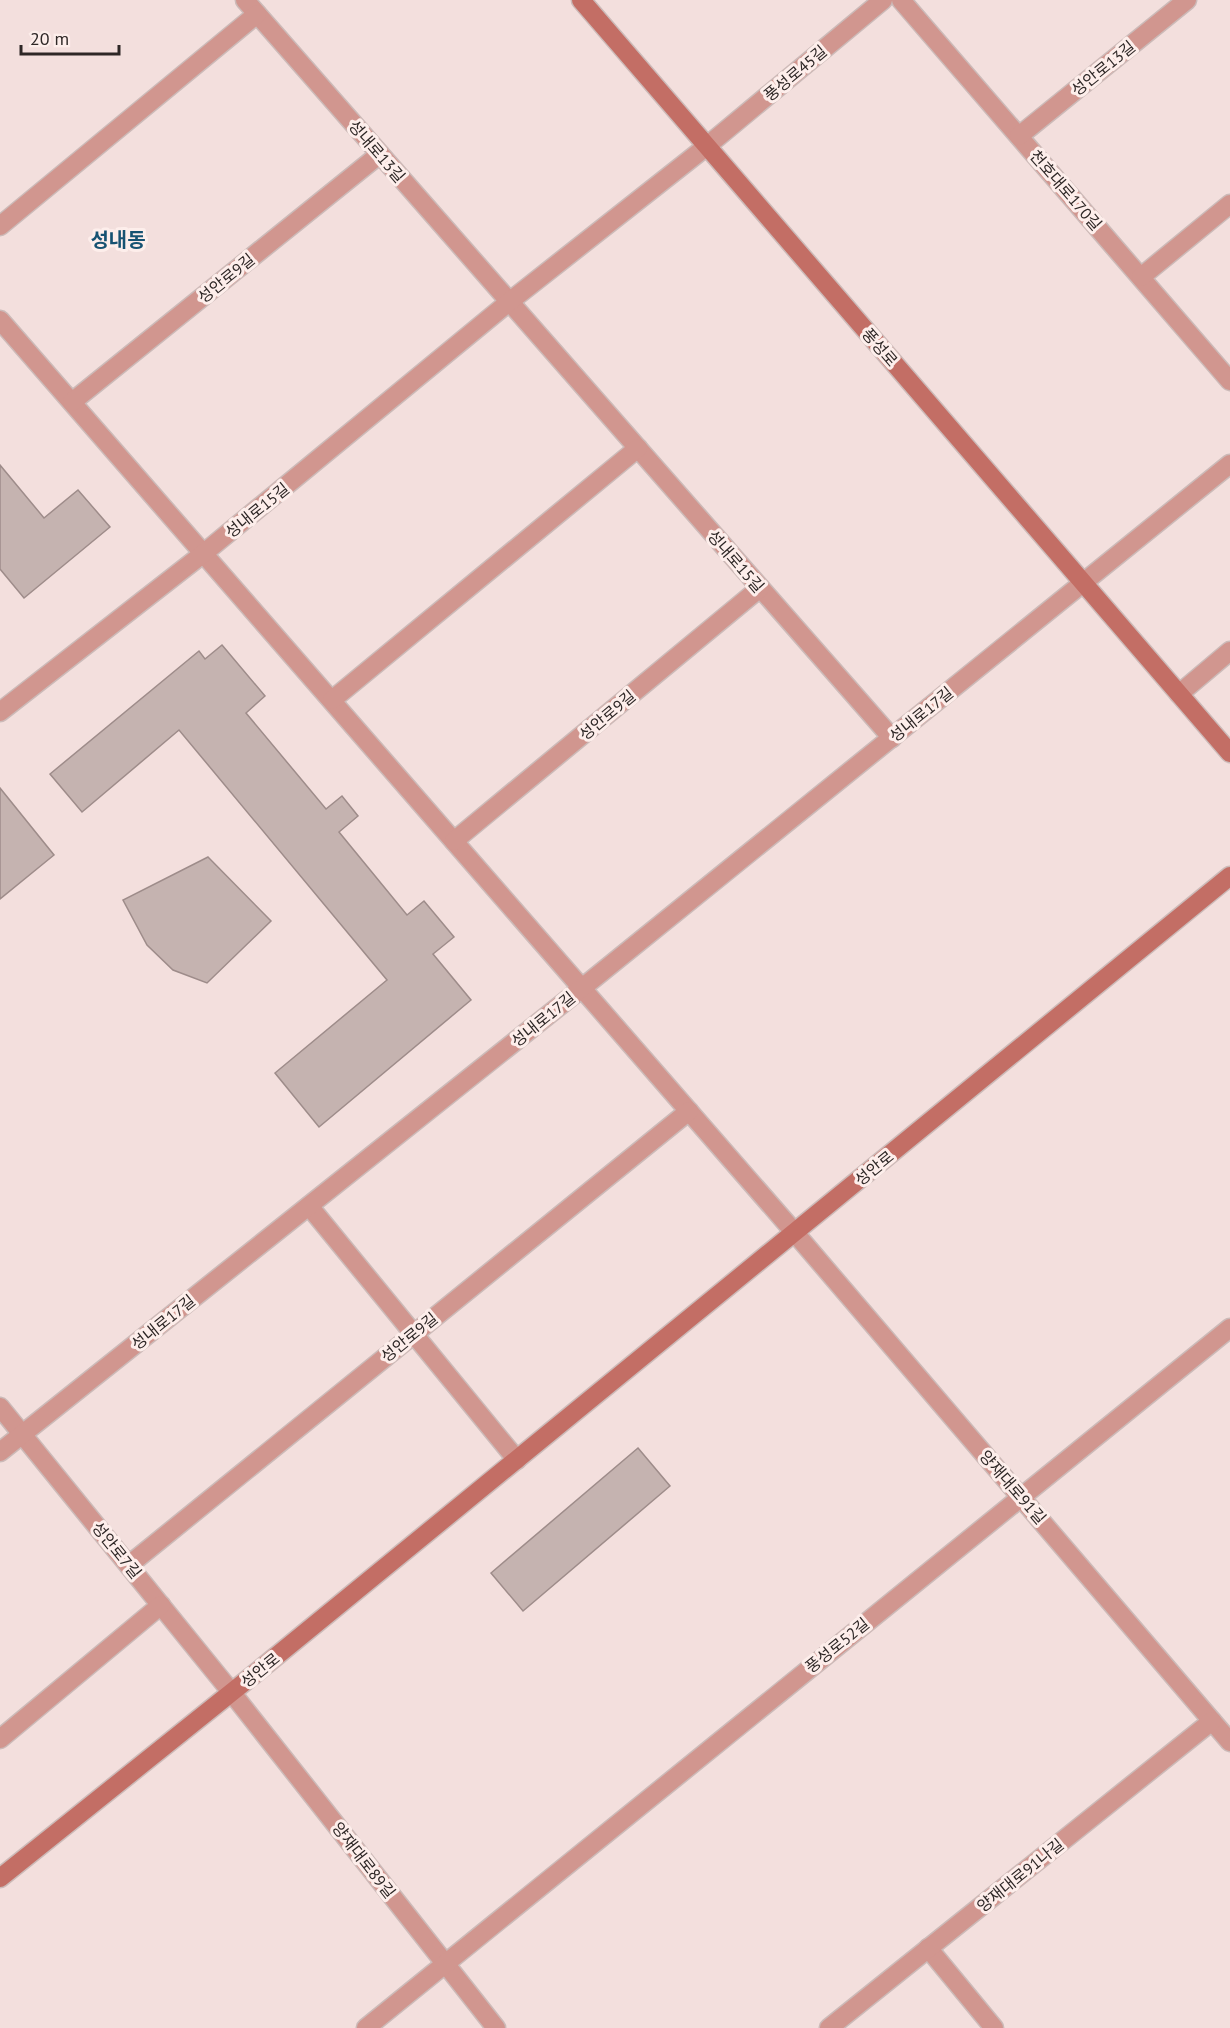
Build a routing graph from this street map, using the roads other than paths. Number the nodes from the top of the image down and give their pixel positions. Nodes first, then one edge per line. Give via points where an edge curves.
1 (245, 0) edge
2 (581, 0) edge
3 (883, 0) edge
4 (901, 0) edge
5 (1187, 0) edge
6 (257, 14) junction
7 (1019, 136) junction
8 (707, 146) junction
9 (380, 154) junction
10 (1230, 204) edge
11 (0, 226) edge
12 (1141, 277) junction
13 (509, 302) junction
14 (0, 320) edge
15 (1230, 381) edge
16 (72, 402) junction
17 (638, 448) junction
18 (1230, 464) edge
19 (204, 553) junction
20 (1083, 584) junction
21 (760, 588) junction
22 (1230, 651) edge
23 (1179, 694) junction
24 (332, 700) junction
25 (0, 712) edge
26 (892, 738) junction
27 (1230, 753) edge
28 (454, 841) junction
29 (1230, 876) edge
30 (582, 988) junction
31 (689, 1111) junction
32 (309, 1206) junction
33 (795, 1233) junction
34 (1230, 1328) edge
35 (413, 1333) junction
36 (0, 1407) edge
37 (23, 1433) junction
38 (0, 1452) edge
39 (517, 1460) junction
40 (1020, 1496) junction
41 (129, 1564) junction
42 (161, 1605) junction
43 (232, 1693) junction
44 (1212, 1721) junction
45 (0, 1738) edge
46 (1230, 1742) edge
47 (0, 1878) edge
48 (928, 1948) junction
49 (445, 1963) junction
50 (366, 2028) edge
51 (496, 2028) edge
52 (828, 2028) edge
53 (994, 2028) edge

1 - 6 street, 성내로13길
2 - 8 street, 풍성로
3 - 8 street, 풍성로45길
4 - 7 street, 천호대로170길
5 - 7 street, 성안로13길
6 - 9 street, 성내로13길
6 - 11 street
7 - 12 street, 천호대로170길
8 - 13 street, 성내로15길
8 - 20 street, 풍성로
9 - 13 street, 성내로13길
9 - 16 street, 성안로9길
10 - 12 street
12 - 15 street, 천호대로170길
13 - 17 street, 성내로15길
13 - 19 street, 성내로15길
14 - 16 street
16 - 19 street
17 - 21 street, 성내로15길
17 - 24 street
18 - 20 street
19 - 24 street
19 - 25 street, 성내로15길
20 - 23 street, 풍성로
20 - 26 street, 성내로17길
21 - 26 street, 성내로15길
21 - 28 street, 성안로9길
22 - 23 street
23 - 27 street, 풍성로
24 - 28 street
26 - 30 street, 성내로17길
28 - 30 street
29 - 33 street, 성안로
30 - 31 street
30 - 32 street, 성내로17길
31 - 33 street
31 - 35 street, 성안로9길
32 - 35 street
32 - 37 street, 성내로17길
33 - 39 street, 성안로
33 - 40 street, 양재대로91길
34 - 40 street, 풍성로52길
35 - 39 street
35 - 41 street, 성안로9길
36 - 37 street, 성안로7길
37 - 38 street, 성내로17길
37 - 41 street, 성안로7길
39 - 43 street, 성안로
40 - 44 street, 양재대로91길
40 - 49 street, 풍성로52길
41 - 42 street, 성안로7길
42 - 43 street, 성안로7길
42 - 45 street
43 - 47 street, 성안로
43 - 49 street, 양재대로89길
44 - 46 street, 양재대로91길
44 - 48 street, 양재대로91나길
48 - 52 street, 양재대로91나길
48 - 53 street
49 - 50 street, 풍성로52길
49 - 51 street, 양재대로89길

